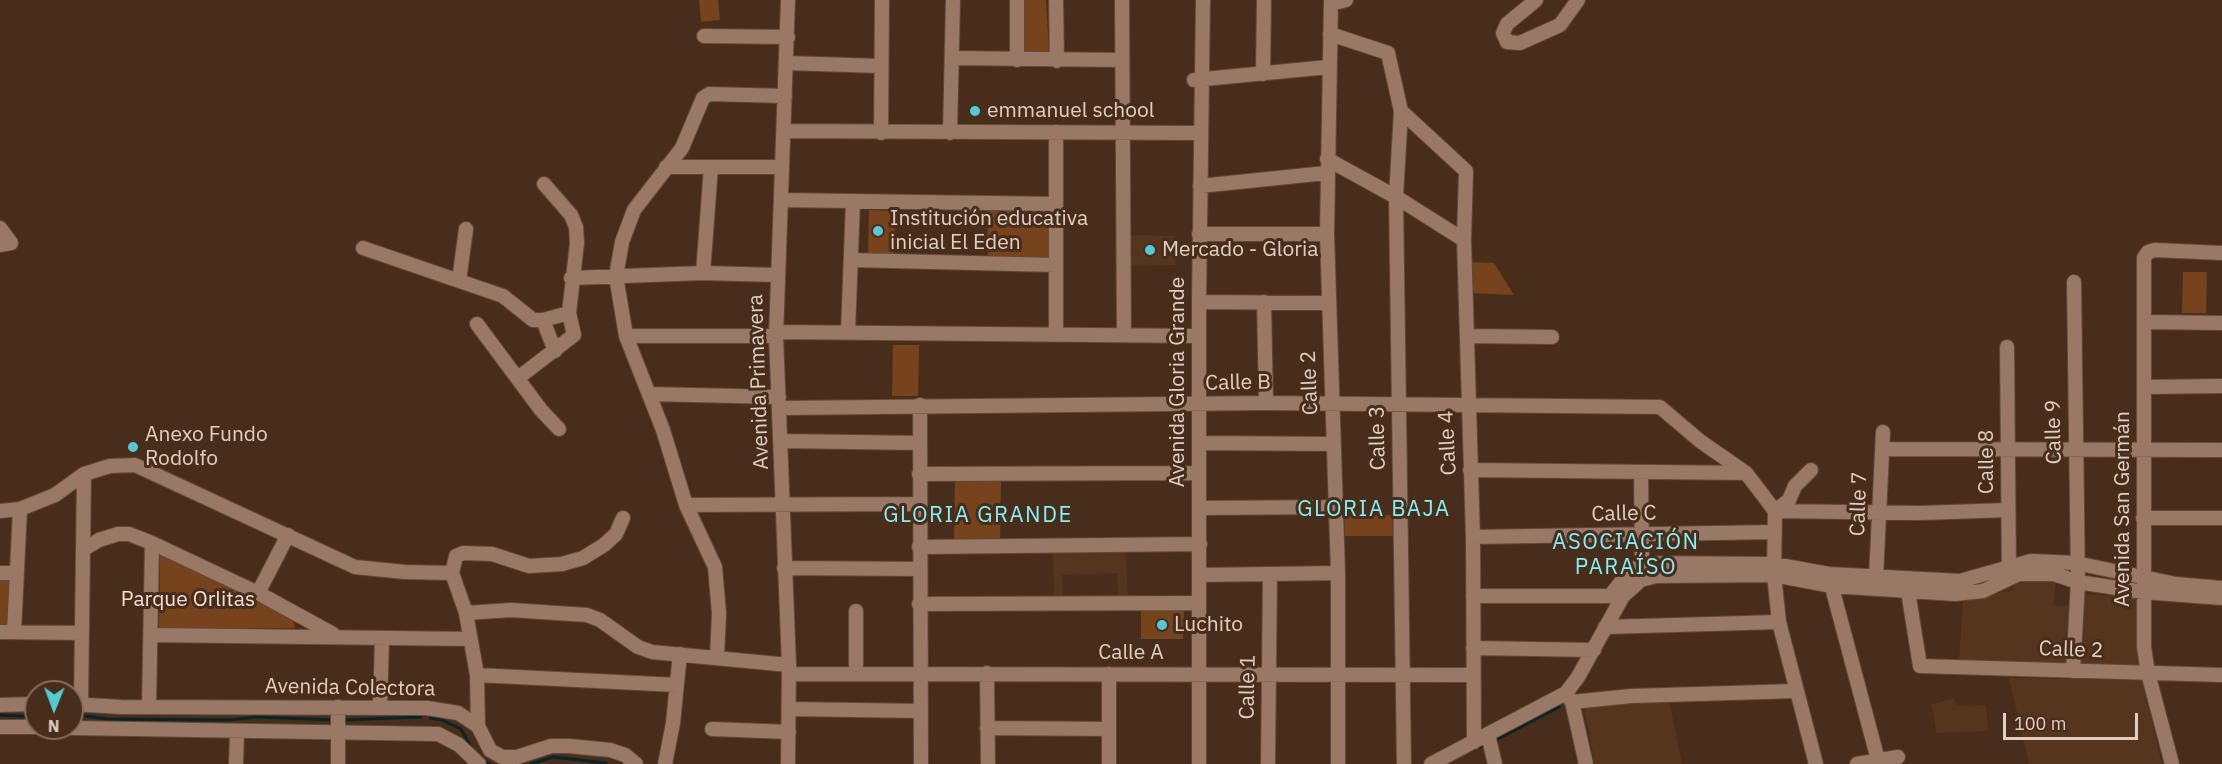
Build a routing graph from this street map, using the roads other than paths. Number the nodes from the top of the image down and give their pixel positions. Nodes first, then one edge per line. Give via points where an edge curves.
1 (788, 0) edge
2 (882, 0) edge
3 (953, 0) edge
4 (1017, 0) edge
5 (1056, 0) edge
6 (1122, 0) edge
7 (1195, 0) edge
8 (1203, 0) edge
9 (1264, 0) edge
10 (1346, 0) edge
11 (1536, 0) edge
12 (1578, 0) edge
13 (1331, 2) edge
14 (1330, 34) junction
15 (704, 36) dead end
16 (788, 37) junction
17 (952, 58) junction
18 (1017, 60) junction
19 (1121, 60) junction
20 (1057, 61) junction
21 (787, 63) junction
22 (880, 66) junction
23 (1328, 67) junction
24 (1263, 74) junction
25 (1198, 81) junction
26 (785, 96) junction
27 (1401, 111) junction
28 (784, 131) junction
29 (1056, 132) junction
30 (881, 133) junction
31 (950, 133) junction
32 (1197, 133) junction
33 (1122, 134) junction
34 (711, 166) junction
35 (1326, 166) junction
36 (666, 167) junction
37 (782, 167) junction
38 (544, 184) dead end
39 (1200, 186) junction
40 (1395, 197) junction
41 (781, 200) junction
42 (853, 201) junction
43 (1056, 204) junction
44 (0, 228) edge
45 (466, 229) dead end
46 (1200, 234) junction
47 (1327, 234) junction
48 (1464, 240) junction
49 (0, 245) edge
50 (363, 248) dead end
51 (2222, 253) edge
52 (850, 260) junction
53 (1056, 265) junction
54 (703, 273) junction
55 (777, 275) junction
56 (616, 276) junction
57 (571, 278) junction
58 (459, 280) junction
59 (2074, 282) dead end
60 (1199, 302) junction
61 (1264, 302) junction
62 (1328, 303) junction
63 (569, 313) junction
64 (543, 320) junction
65 (2145, 322) junction
66 (2222, 323) edge
67 (477, 324) dead end
68 (848, 332) junction
69 (777, 334) junction
70 (1056, 334) junction
71 (1124, 335) junction
72 (626, 336) junction
73 (1196, 336) junction
74 (1467, 336) junction
75 (1552, 337) dead end
76 (2007, 347) dead end
77 (555, 351) junction
78 (518, 378) junction
79 (2222, 386) edge
80 (2144, 387) junction
81 (649, 394) junction
82 (780, 403) junction
83 (1266, 403) junction
84 (1196, 404) junction
85 (1333, 404) junction
86 (1398, 404) junction
87 (1467, 404) junction
88 (920, 405) junction
89 (559, 429) dead end
90 (1883, 432) dead end
91 (782, 441) junction
92 (920, 443) junction
93 (1199, 443) junction
94 (1334, 444) junction
95 (2007, 448) junction
96 (1882, 449) junction
97 (2076, 450) junction
98 (2222, 450) edge
99 (2143, 451) junction
100 (1470, 470) junction
101 (1811, 470) dead end
102 (1641, 472) junction
103 (1193, 473) junction
104 (1746, 473) junction
105 (84, 474) junction
106 (919, 474) junction
107 (783, 504) junction
108 (919, 504) junction
109 (686, 505) junction
110 (1335, 507) junction
111 (1200, 508) junction
112 (20, 509) junction
113 (2008, 510) junction
114 (0, 511) edge
115 (1775, 511) junction
116 (1880, 512) junction
117 (623, 518) dead end
118 (2143, 518) junction
119 (2222, 518) edge
120 (1775, 532) junction
121 (288, 535) junction
122 (1642, 535) junction
123 (1473, 537) junction
124 (152, 543) junction
125 (1197, 544) junction
126 (919, 547) junction
127 (84, 549) junction
128 (2076, 562) junction
129 (1641, 563) junction
130 (784, 568) junction
131 (919, 569) junction
132 (1774, 569) junction
133 (2009, 572) junction
134 (0, 573) edge
135 (15, 573) junction
136 (452, 573) junction
137 (1338, 573) junction
138 (1270, 574) junction
139 (1200, 575) junction
140 (1876, 578) junction
141 (1830, 580) junction
142 (2078, 582) junction
143 (2143, 585) junction
144 (1907, 586) junction
145 (2222, 588) edge
146 (258, 593) junction
147 (1473, 596) junction
148 (1616, 596) junction
149 (2222, 598) edge
150 (1192, 603) junction
151 (919, 604) junction
152 (856, 611) dead end
153 (466, 613) junction
154 (1779, 622) junction
155 (1605, 627) junction
156 (7, 632) edge
157 (82, 633) junction
158 (151, 635) junction
159 (335, 635) junction
160 (382, 639) junction
161 (470, 639) junction
162 (1473, 648) junction
163 (1594, 650) junction
164 (680, 654) junction
165 (717, 658) junction
166 (789, 670) junction
167 (2073, 671) junction
168 (987, 673) junction
169 (2148, 673) junction
170 (856, 674) junction
171 (922, 674) junction
172 (1109, 674) junction
173 (1195, 674) junction
174 (1269, 674) junction
175 (1339, 674) junction
176 (1402, 674) junction
177 (477, 675) junction
178 (1473, 675) junction
179 (2222, 675) edge
180 (78, 680) edge
181 (676, 685) junction
182 (1796, 691) junction
183 (1569, 698) junction
184 (84, 703) edge
185 (24, 704) edge
186 (0, 705) edge
187 (149, 707) junction
188 (338, 707) junction
189 (380, 707) junction
190 (789, 709) junction
191 (921, 711) junction
192 (478, 726) junction
193 (0, 727) edge
194 (24, 727) edge
195 (84, 728) edge
196 (987, 728) junction
197 (712, 729) dead end
198 (1109, 729) junction
199 (237, 732) junction
200 (789, 732) junction
201 (336, 733) junction
202 (1488, 735) junction
203 (1474, 742) junction
204 (1898, 757) dead end
205 (1878, 760) junction
206 (236, 764) edge
207 (338, 764) edge
208 (479, 764) edge
209 (636, 764) edge
210 (665, 764) edge
211 (788, 764) edge
212 (921, 764) edge
213 (988, 764) edge
214 (1109, 764) edge
215 (1192, 764) edge
216 (1199, 764) edge
217 (1268, 764) edge
218 (1338, 764) edge
219 (1404, 764) edge
220 (1431, 764) edge
221 (1495, 764) edge
222 (1586, 764) edge
223 (1816, 764) edge
224 (1857, 764) edge
225 (2172, 764) edge

1 - 16 street, Avenida Primavera
2 - 22 street
3 - 17 street
4 - 18 street
5 - 20 street
6 - 19 street
7 - 25 street, Avenida Gloria Grande
8 - 25 street, Avenida Gloria Grande
9 - 24 street
10 - 13 street
11 - 12 street via 1507,24 1503,33 1507,42 1520,43 1560,25
13 - 14 street, Calle 2
14 - 23 street, Calle 2
14 - 27 street, Calle 3 via 1388,53
15 - 16 street
16 - 21 street, Avenida Primavera
17 - 18 street
17 - 31 street
18 - 20 street
19 - 20 street
19 - 33 street
21 - 22 street
21 - 26 street, Avenida Primavera
22 - 30 street
23 - 24 street
23 - 35 street, Calle 2
24 - 25 street
25 - 32 street, Avenida Gloria Grande
26 - 28 street, Avenida Primavera
26 - 36 street via 709,94 703,98 682,148
27 - 40 street, Calle 3
27 - 48 street, Calle 4 via 1463,166
28 - 30 street
28 - 37 street, Avenida Primavera
29 - 31 street
29 - 33 street
29 - 43 street
30 - 31 street
32 - 33 street
32 - 39 street, Avenida Gloria Grande
32 - 73 street, Avenida Gloria Grande
33 - 71 street
34 - 36 street
34 - 37 street
34 - 54 street
35 - 39 street
35 - 40 street
35 - 47 street, Calle 2
36 - 56 street via 634,210 622,242
37 - 41 street, Avenida Primavera
38 - 57 street via 571,215 576,227
39 - 46 street, Avenida Gloria Grande
40 - 48 street
40 - 86 street, Calle 3
41 - 42 street
41 - 55 street, Avenida Primavera
42 - 43 street
42 - 52 street
43 - 53 street
44 - 49 street via 11,243
45 - 58 street
46 - 47 street
46 - 60 street, Avenida Gloria Grande
47 - 62 street, Calle 2
48 - 74 street, Calle 4
50 - 58 street
51 - 65 street, Avenida San Germán via 2148,252
52 - 53 street
52 - 68 street
53 - 70 street
54 - 55 street
54 - 56 street
55 - 69 street, Avenida Primavera
56 - 57 street
56 - 72 street
57 - 63 street
58 - 64 street via 503,296 533,320
59 - 97 street, Calle 9
60 - 61 street
60 - 73 street, Avenida Gloria Grande
61 - 62 street
61 - 83 street
62 - 85 street, Calle 2
63 - 64 street
63 - 77 street via 574,335
64 - 77 street
65 - 66 street
65 - 80 street, Avenida San Germán
67 - 78 street
68 - 69 street
68 - 70 street
69 - 72 street
69 - 82 street, Avenida Primavera
70 - 71 street
71 - 73 street
72 - 81 street
73 - 84 street, Avenida Gloria Grande
74 - 75 street
74 - 87 street, Calle 4
76 - 95 street, Calle 8
77 - 78 street
78 - 89 street
79 - 80 street
80 - 99 street, Avenida San Germán
81 - 82 street, Calle B
81 - 109 street
82 - 88 street, Calle B
82 - 91 street, Avenida Primavera
83 - 84 street, Calle B
83 - 85 street, Calle B
84 - 88 street, Calle B
84 - 93 street, Avenida Gloria Grande
84 - 103 street, Avenida Gloria Grande
85 - 86 street, Calle B
85 - 94 street, Calle 2
86 - 87 street, Calle B
86 - 176 street, Calle 3
87 - 100 street, Calle 4
87 - 104 street, Calle B via 1660,407
88 - 92 street
90 - 96 street, Calle 7
91 - 92 street
91 - 107 street, Avenida Primavera
92 - 106 street
93 - 94 street
93 - 111 street, Avenida Gloria Grande
94 - 110 street, Calle 2
95 - 96 street
95 - 97 street
95 - 113 street, Calle 8
96 - 116 street, Calle 7
97 - 99 street
97 - 128 street, Calle 9
98 - 99 street
99 - 118 street, Avenida San Germán
100 - 102 street
100 - 123 street, Calle 4
101 - 115 street via 1795,486 1789,500
102 - 104 street
102 - 122 street
103 - 106 street
103 - 125 street, Avenida Gloria Grande
104 - 115 street
105 - 112 street via 55,495
105 - 121 street via 110,466 135,465
105 - 127 street
106 - 108 street
107 - 108 street
107 - 109 street
107 - 130 street, Avenida Primavera
108 - 126 street
109 - 165 street via 715,567
110 - 111 street
110 - 137 street, Calle 2
111 - 125 street, Avenida Gloria Grande
112 - 114 street
112 - 135 street
113 - 116 street
113 - 133 street, Calle 8
115 - 116 street
115 - 120 street
116 - 140 street, Calle 7
117 - 136 street via 616,534 583,558 529,566 492,554 463,553 456,556
118 - 119 street
118 - 143 street, Avenida San Germán
120 - 122 street, Calle C
120 - 132 street
121 - 136 street via 355,567
121 - 146 street
122 - 123 street, Calle C
122 - 129 street
123 - 147 street, Calle 4
124 - 127 street via 118,534
124 - 146 street
124 - 158 street
125 - 126 street
125 - 139 street, Avenida Gloria Grande
125 - 150 street, Avenida Gloria Grande
126 - 131 street
127 - 157 street
128 - 133 street via 2031,561
128 - 142 street, Calle 9
128 - 143 street
129 - 132 street
129 - 148 street via 1624,578
130 - 131 street
130 - 166 street, Avenida Primavera
131 - 151 street
132 - 141 street
132 - 148 street via 1656,576 1641,580
132 - 154 street
133 - 142 street via 2054,574
133 - 144 street
134 - 135 street
135 - 156 street
136 - 153 street
137 - 138 street
137 - 175 street, Calle 2
138 - 139 street
138 - 174 street, Calle 1
139 - 173 street, Avenida Gloria Grande
140 - 141 street
140 - 144 street
141 - 144 street
141 - 205 street
142 - 143 street
142 - 167 street, Calle 9
143 - 145 street
143 - 149 street
143 - 169 street, Avenida San Germán
144 - 167 street, Calle 2 via 1920,666
146 - 159 street
147 - 148 street
147 - 162 street, Calle 4
148 - 155 street
150 - 151 street
150 - 173 street, Avenida Gloria Grande
151 - 171 street
152 - 170 street
153 - 161 street
153 - 164 street, Calle A via 512,610 587,615 638,647
154 - 155 street
154 - 182 street
155 - 163 street
156 - 157 street
157 - 180 street
158 - 159 street
158 - 187 street
159 - 160 street
160 - 161 street
160 - 189 street
161 - 177 street
162 - 163 street
162 - 178 street, Calle 4
163 - 183 street
164 - 165 street, Calle A
164 - 181 street
165 - 166 street, Calle A
166 - 170 street, Calle A
166 - 190 street, Avenida Primavera
167 - 169 street, Calle 2
168 - 171 street, Calle A
168 - 172 street, Calle A
168 - 196 street
169 - 179 street, Calle 2
169 - 225 street, Avenida San Germán
170 - 171 street, Calle A
171 - 191 street
172 - 173 street, Calle A
172 - 198 street
173 - 174 street, Calle A
173 - 215 street, Avenida Gloria Grande
173 - 216 street, Avenida Gloria Grande
174 - 175 street, Calle A
174 - 217 street, Calle 1
175 - 176 street, Calle A
175 - 218 street, Calle 2
176 - 178 street, Calle A
176 - 219 street, Calle 3
177 - 181 street
177 - 192 street
178 - 203 street, Calle 4
181 - 210 street
182 - 183 street
182 - 223 street
183 - 202 street
183 - 222 street
184 - 187 street, Avenida Colectora
185 - 186 street
187 - 188 street, Avenida Colectora
188 - 189 street, Avenida Colectora
188 - 201 street
189 - 192 street, Avenida Colectora via 458,712
190 - 191 street
190 - 200 street, Avenida Primavera
191 - 212 street
192 - 209 street via 490,750 502,757 569,746 610,750
193 - 194 street
195 - 199 street
196 - 198 street
196 - 213 street
197 - 200 street
198 - 214 street
199 - 201 street
199 - 206 street
200 - 211 street, Avenida Primavera
201 - 207 street
201 - 208 street via 438,734 459,745
202 - 203 street
202 - 221 street
203 - 220 street
204 - 205 street
205 - 224 street

